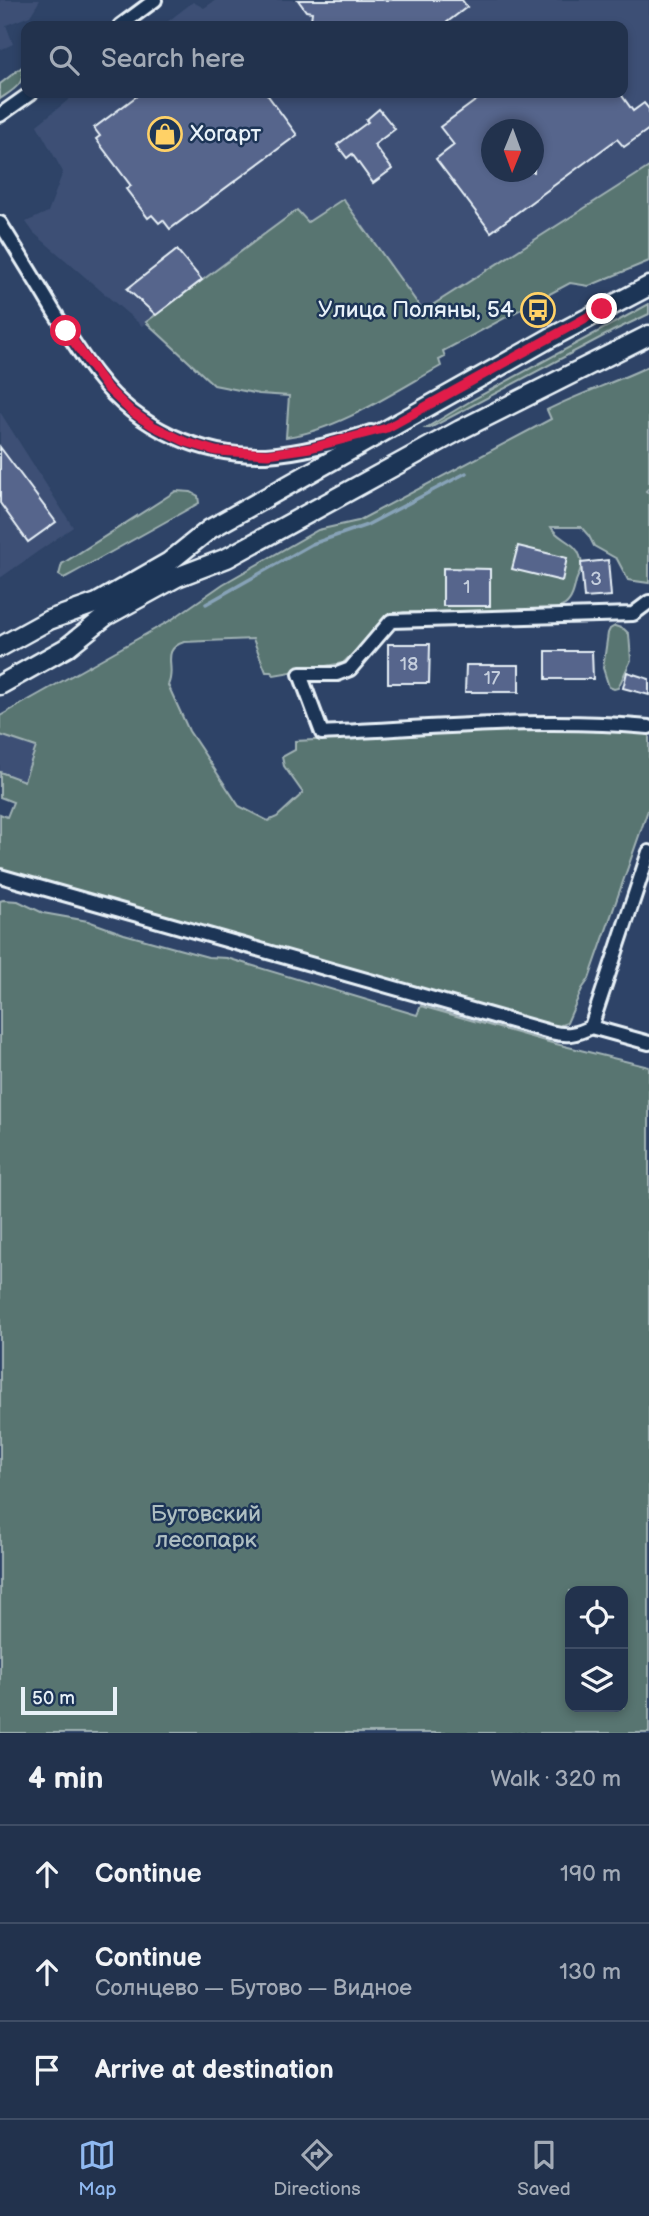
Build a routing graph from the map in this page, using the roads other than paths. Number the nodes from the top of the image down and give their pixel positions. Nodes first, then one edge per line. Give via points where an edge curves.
1 (155, 0) edge
2 (127, 21) edge
3 (24, 98) edge
4 (0, 115) edge
5 (0, 223) edge
6 (649, 286) edge
7 (649, 335) edge
8 (387, 428) junction
9 (649, 602) edge
10 (0, 647) edge
11 (0, 685) edge
12 (649, 727) edge
13 (649, 852) edge
14 (0, 876) edge
15 (591, 1027) junction
16 (649, 1043) edge

1 - 2 street
3 - 4 street
5 - 8 street via 97,377 132,412 162,431 216,451 262,455
6 - 8 main road
7 - 11 main road via 460,430 227,558 177,577
8 - 10 main road via 210,529 169,562 97,603 49,620
9 - 12 street via 633,614 391,621 350,669 337,674 300,674 322,733 549,723
13 - 15 street
14 - 15 street via 562,1035
15 - 16 street

